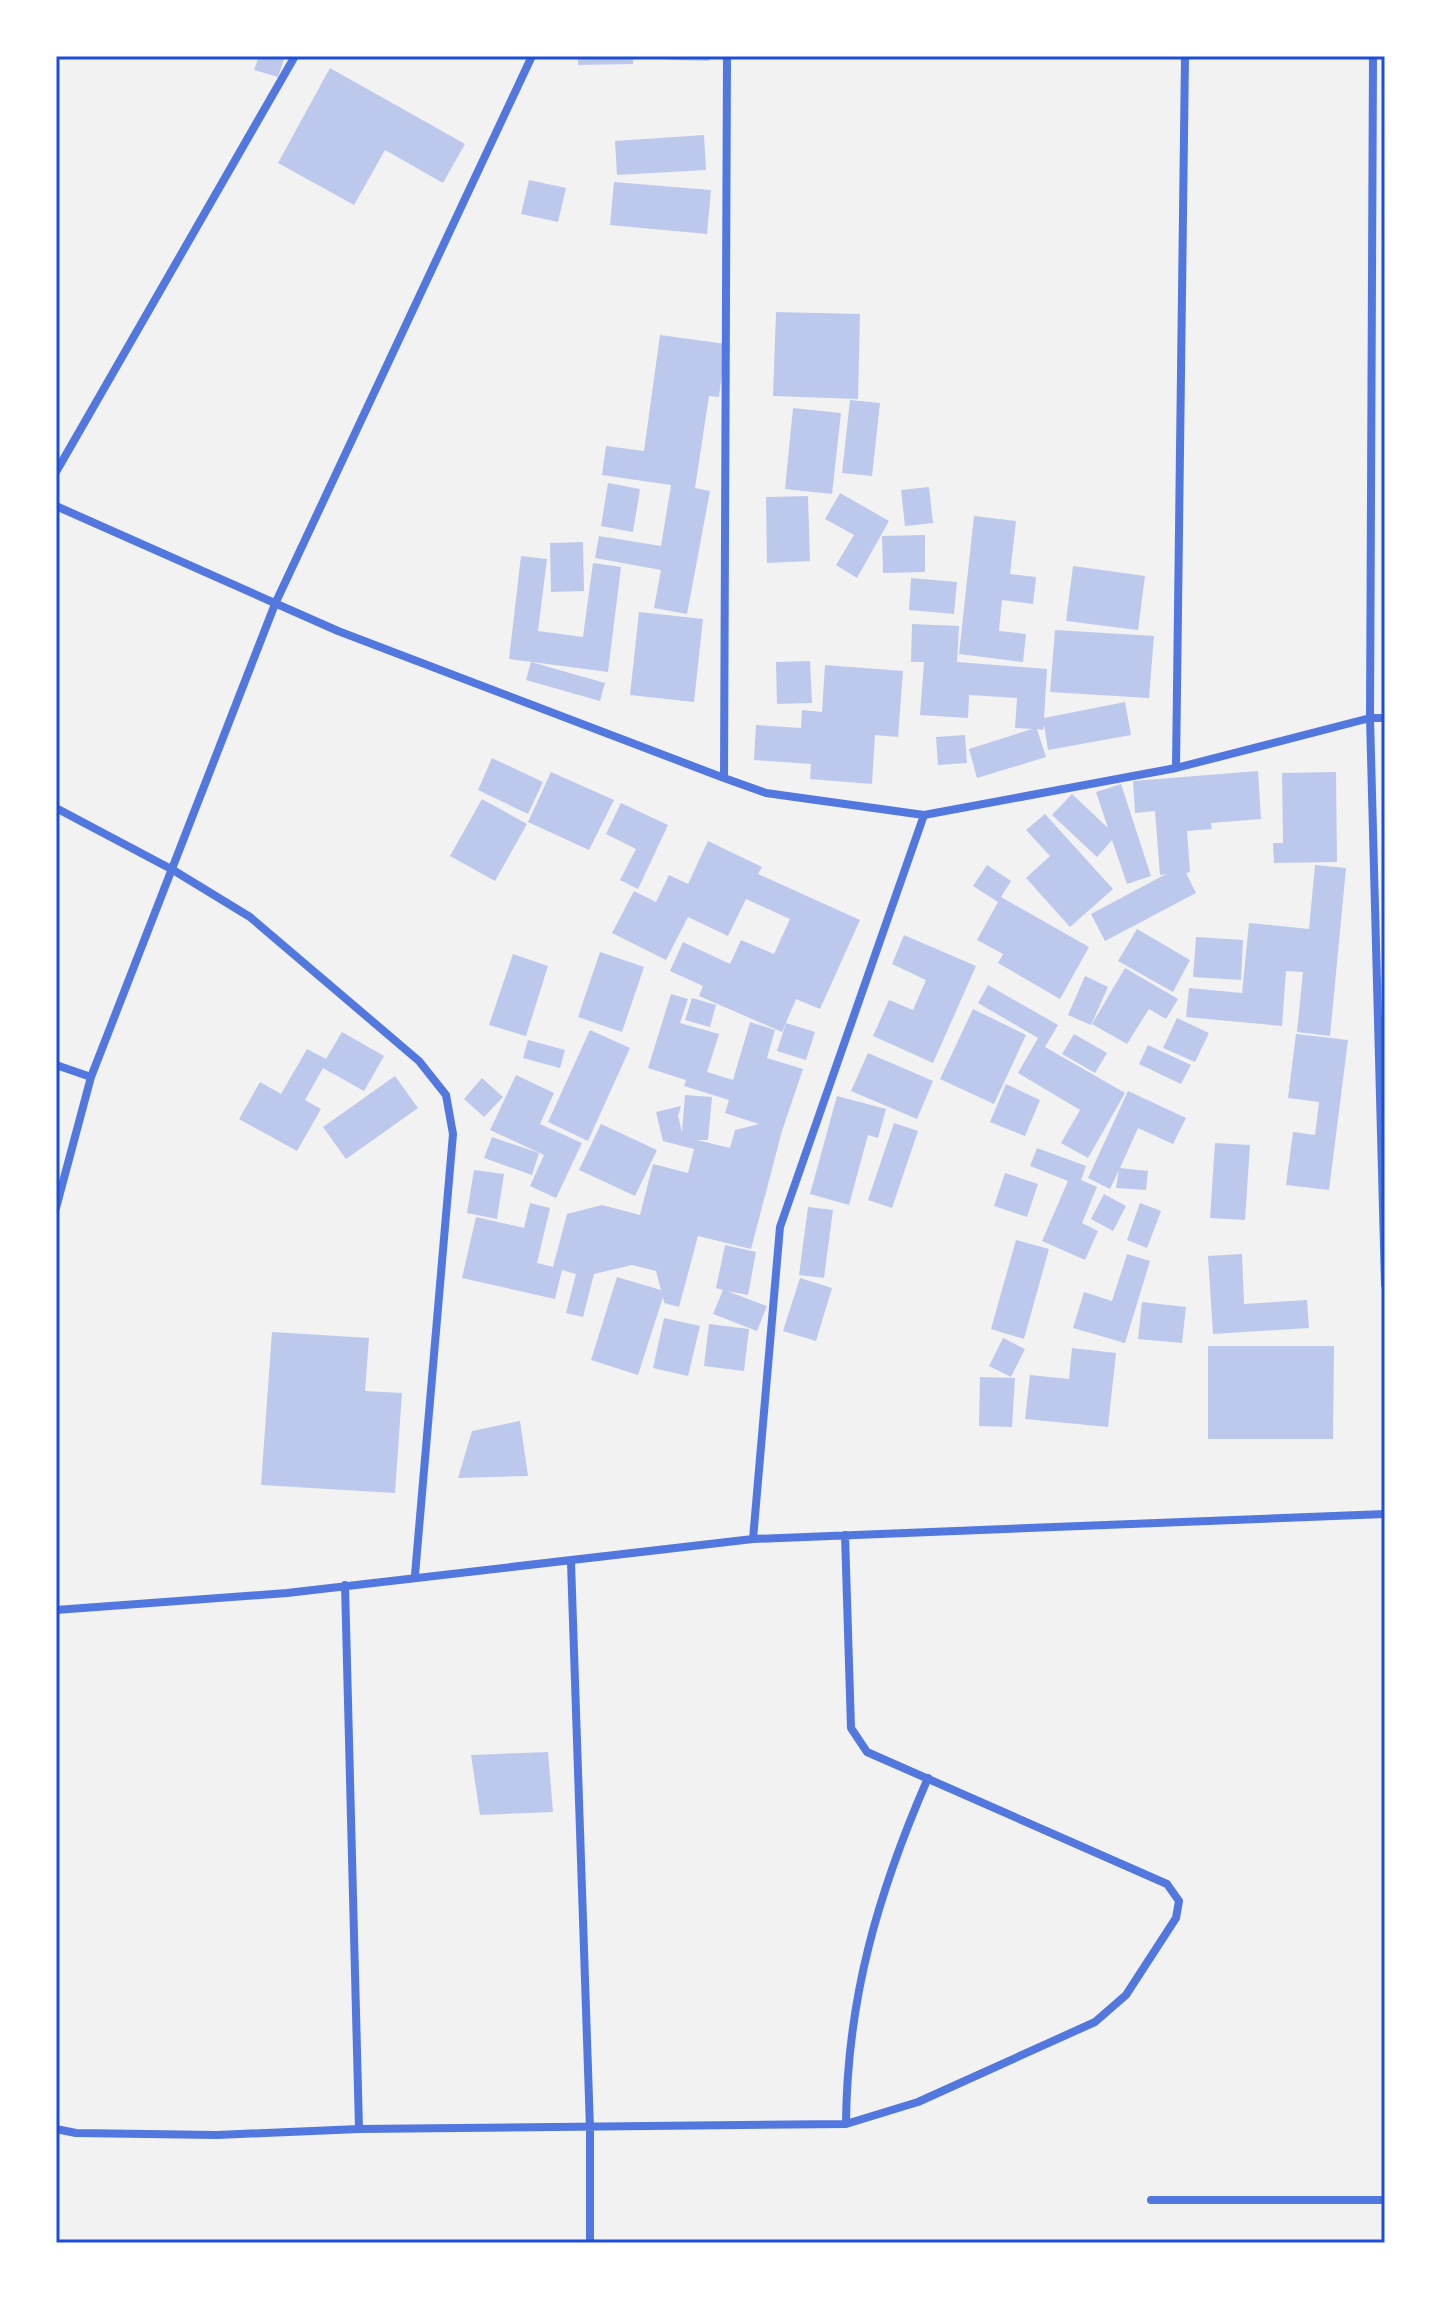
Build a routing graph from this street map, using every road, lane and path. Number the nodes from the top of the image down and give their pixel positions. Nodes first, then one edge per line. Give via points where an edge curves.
1 (295, 56) edge
2 (532, 56) edge
3 (727, 56) edge
4 (1185, 56) edge
5 (1373, 56) edge
6 (56, 472) edge
7 (56, 506) edge
8 (275, 604) junction
9 (1370, 718) junction
10 (1385, 718) edge
11 (1176, 768) junction
12 (724, 778) junction
13 (56, 808) edge
14 (924, 815) junction
15 (173, 870) junction
16 (56, 1065) edge
17 (91, 1077) junction
18 (56, 1208) edge
19 (1385, 1285) edge
20 (1385, 1514) edge
21 (845, 1535) junction
22 (753, 1539) junction
23 (571, 1562) junction
24 (415, 1575) junction
25 (345, 1585) junction
26 (56, 1610) edge
27 (928, 1778) junction
28 (846, 2124) junction
29 (56, 2129) edge
30 (359, 2129) junction
31 (590, 2129) junction
32 (1151, 2200) dead end
33 (1385, 2200) edge
34 (590, 2243) edge

1 - 6 street
2 - 8 street
3 - 12 street
4 - 11 street
5 - 9 street
7 - 8 street
8 - 12 street
8 - 15 street
9 - 10 street
9 - 11 street
9 - 19 street
11 - 14 street
12 - 14 street via 766,793
13 - 15 street
14 - 22 street via 780,1227
15 - 17 street
15 - 24 street via 250,917 419,1061 446,1095 453,1134
16 - 17 street
17 - 18 street
20 - 21 street
21 - 22 street
21 - 27 street via 851,1728 867,1752
22 - 23 street
23 - 24 street
23 - 31 street
24 - 25 street
25 - 26 street
25 - 30 street
27 - 28 street via 894,1855 859,1978 847,2061
27 - 28 street via 1167,1884 1179,1901 1176,1918 1126,1995 1095,2022 918,2102
28 - 31 street
29 - 30 street via 217,2135
30 - 31 street
31 - 34 street
32 - 33 street

